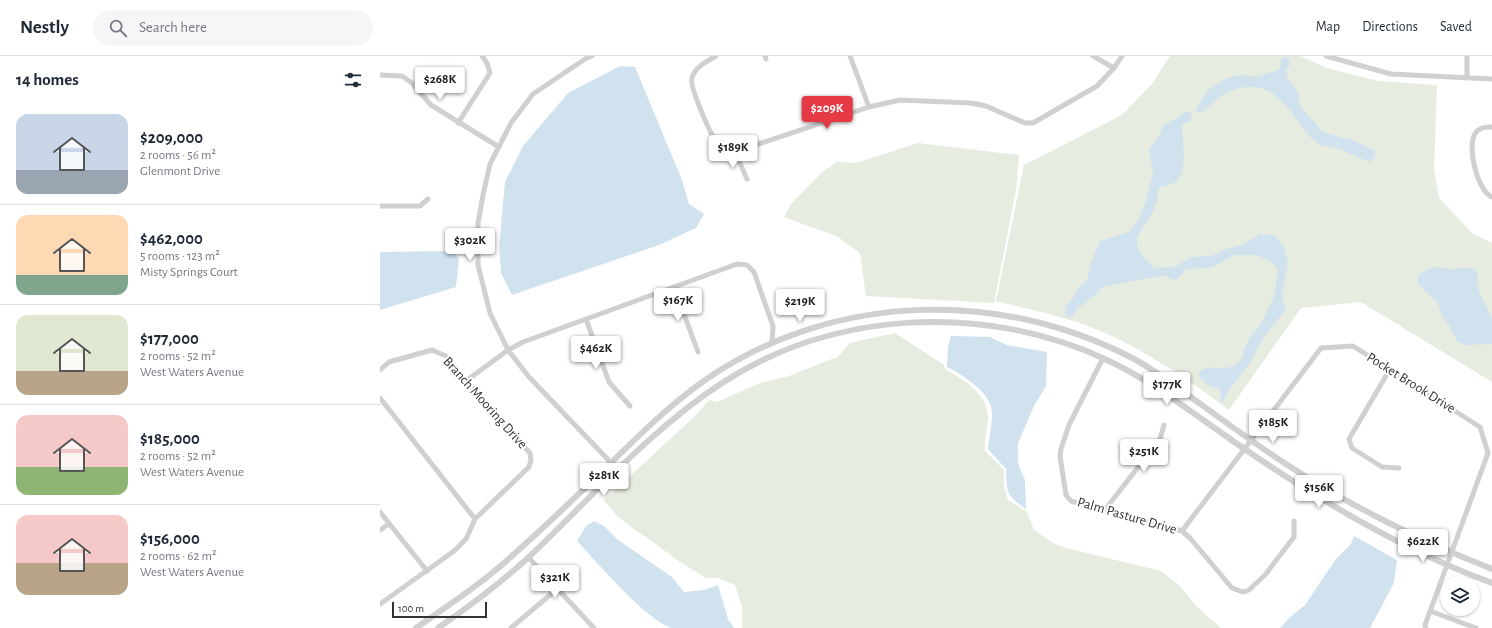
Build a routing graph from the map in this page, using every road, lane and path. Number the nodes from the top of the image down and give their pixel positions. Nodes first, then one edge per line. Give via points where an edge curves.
1 (482, 56) edge
2 (592, 56) edge
3 (716, 56) edge
4 (850, 56) edge
5 (1093, 56) edge
6 (1122, 56) edge
7 (1326, 56) edge
8 (1467, 56) edge
9 (1114, 68) junction
10 (380, 75) edge
11 (1467, 78) junction
12 (1492, 79) edge
13 (869, 107) junction
14 (458, 123) junction
15 (1492, 128) edge
16 (499, 147) junction
17 (735, 152) junction
18 (747, 179) dead end
19 (1492, 197) edge
20 (428, 198) dead end
21 (380, 206) edge
22 (674, 287) junction
23 (586, 319) junction
24 (772, 343) junction
25 (508, 350) junction
26 (698, 352) dead end
27 (1103, 358) junction
28 (1390, 369) junction
29 (380, 370) edge
30 (466, 381) junction
31 (380, 398) edge
32 (630, 406) dead end
33 (1164, 426) dead end
34 (1252, 440) junction
35 (1245, 450) junction
36 (611, 462) junction
37 (1398, 468) dead end
38 (618, 470) junction
39 (1104, 511) junction
40 (380, 512) edge
41 (475, 519) junction
42 (1294, 521) dead end
43 (389, 524) junction
44 (380, 530) edge
45 (1182, 531) junction
46 (1452, 553) junction
47 (528, 557) junction
48 (1447, 564) junction
49 (1492, 570) edge
50 (427, 571) junction
51 (1492, 582) edge
52 (557, 589) junction
53 (380, 604) edge
54 (1430, 611) junction
55 (416, 628) edge
56 (438, 628) edge
57 (511, 628) edge
58 (594, 628) edge
59 (1426, 628) edge
60 (1476, 628) edge

1 - 14 street via 488,63 490,73
2 - 16 street via 532,94
3 - 17 street via 700,66 692,78 693,89 713,138 719,147
4 - 13 street
5 - 9 street
6 - 9 street
7 - 11 street via 1391,74
8 - 11 street
9 - 13 street via 1096,86 1033,123 1025,123 971,102 900,100
10 - 14 street via 402,76 412,83 431,105
11 - 12 street
13 - 17 street
14 - 16 street
15 - 19 street via 1483,127 1476,132 1473,139 1474,168 1483,189
16 - 25 street via 490,164 480,209 478,265 490,313
17 - 18 street
20 - 21 street via 420,206
22 - 23 street
22 - 24 street via 737,264 747,265 754,272 773,326
22 - 26 street
23 - 25 street
23 - 32 street via 609,382
24 - 34 street via 837,320 906,309 971,310 1023,318 1070,331 1137,360
24 - 36 street via 733,362 688,392
25 - 30 street
25 - 36 street via 529,377
27 - 35 street via 1159,389
27 - 38 street via 1028,332 984,324 948,321 907,322 846,331 788,350 723,382 682,413
27 - 39 street, Palm Pasture Drive via 1069,425 1060,456 1066,495 1071,501
28 - 34 street, Pocket Brook Drive via 1353,346 1321,348
28 - 37 street via 1349,439 1352,448 1382,467
28 - 46 street, Pocket Brook Drive via 1480,427 1488,453
29 - 30 street, Branch Mooring Drive via 389,362 432,350 446,356
30 - 41 street, Branch Mooring Drive via 530,453 531,460 529,467
31 - 41 street
33 - 39 street via 1160,439
34 - 35 street, Pocket Brook Drive
34 - 46 street via 1300,473 1360,508
35 - 45 street, Pocket Brook Drive
35 - 48 street via 1330,506
36 - 38 street
36 - 55 street via 491,574
38 - 47 street
39 - 45 street, Palm Pasture Drive
40 - 43 street
41 - 50 street, Branch Mooring Drive via 466,539
42 - 45 street, Palm Pasture Drive via 1294,537 1264,575 1243,592 1232,588
43 - 44 street
43 - 50 street
46 - 48 street, Pocket Brook Drive
46 - 49 street
47 - 52 street
47 - 56 street via 469,607
48 - 51 street
48 - 54 street, Pocket Brook Drive
50 - 53 street, Branch Mooring Drive
52 - 57 street
52 - 58 street
54 - 59 street, Pocket Brook Drive
54 - 60 street

